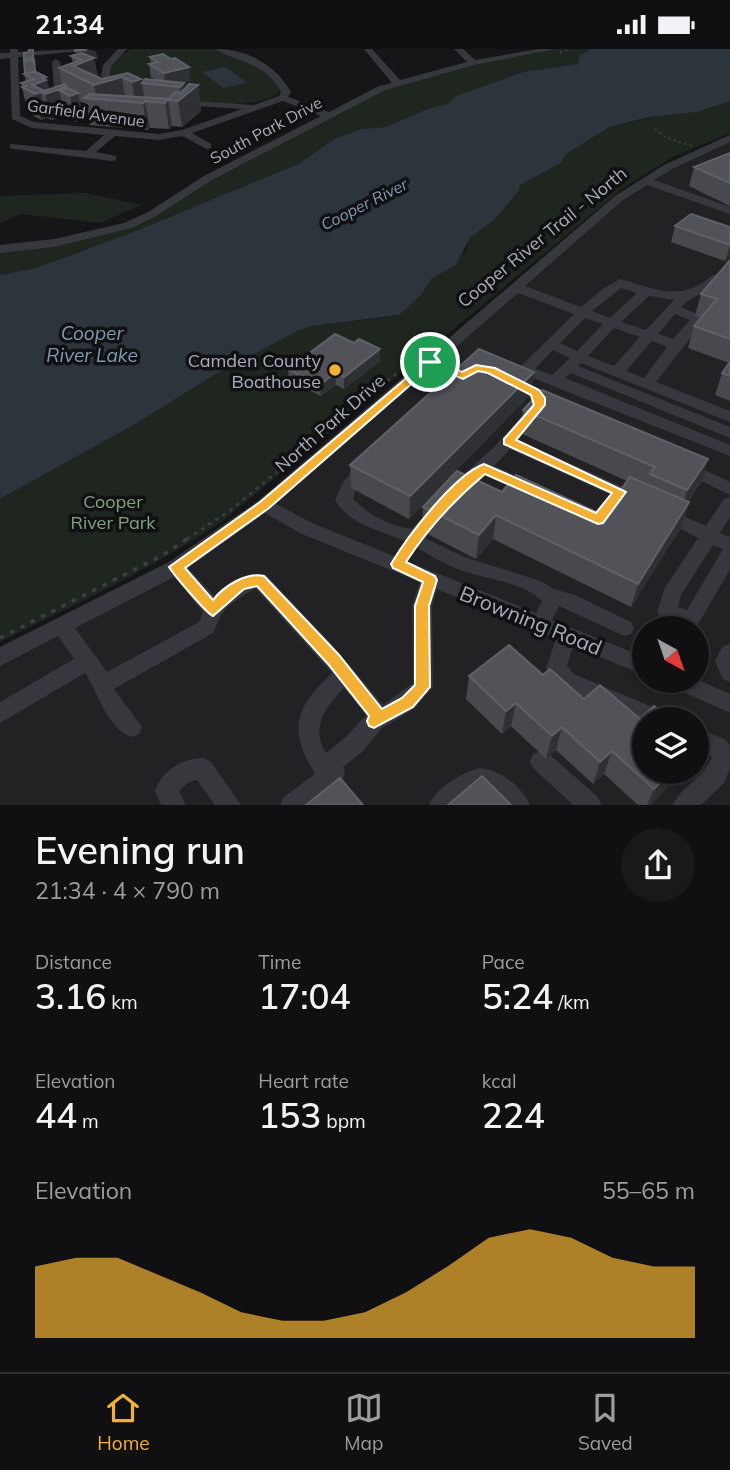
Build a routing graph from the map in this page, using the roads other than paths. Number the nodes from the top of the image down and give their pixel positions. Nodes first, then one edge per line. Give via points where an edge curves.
1 (80, 49) edge
2 (122, 49) edge
3 (219, 49) edge
4 (368, 49) edge
5 (458, 49) edge
6 (552, 49) edge
7 (233, 51) edge
8 (14, 52) edge
9 (0, 57) edge
10 (56, 62) dead end
11 (473, 63) junction
12 (397, 83) junction
13 (56, 92) junction
14 (44, 94) edge
15 (137, 94) edge
16 (283, 98) junction
17 (167, 100) edge
18 (259, 107) junction
19 (14, 112) junction
20 (97, 113) junction
21 (0, 114) edge
22 (109, 114) edge
23 (328, 115) junction
24 (77, 130) junction
25 (184, 133) junction
26 (111, 134) junction
27 (730, 138) edge
28 (14, 146) dead end
29 (207, 146) dead end
30 (88, 154) junction
31 (112, 157) dead end
32 (646, 181) junction
33 (730, 211) edge
34 (0, 249) edge
35 (723, 273) edge
36 (515, 287) junction
37 (646, 292) junction
38 (685, 295) junction
39 (673, 309) junction
40 (585, 313) junction
41 (612, 323) junction
42 (649, 336) junction
43 (552, 345) junction
44 (676, 345) junction
45 (430, 362) junction
46 (574, 362) junction
47 (617, 372) junction
48 (556, 380) junction
49 (647, 384) junction
50 (539, 403) junction
51 (565, 414) edge
52 (730, 417) edge
53 (730, 433) edge
54 (508, 442) junction
55 (730, 451) edge
56 (383, 452) edge
57 (665, 457) edge
58 (484, 468) junction
59 (729, 491) edge
60 (620, 492) junction
61 (543, 494) edge
62 (264, 505) junction
63 (607, 512) edge
64 (710, 535) junction
65 (415, 538) junction
66 (730, 545) edge
67 (398, 564) junction
68 (727, 566) edge
69 (176, 567) junction
70 (430, 580) junction
71 (550, 596) junction
72 (213, 611) junction
73 (675, 616) edge
74 (694, 616) edge
75 (541, 624) junction
76 (62, 626) junction
77 (624, 628) dead end
78 (567, 635) junction
79 (730, 652) edge
80 (0, 656) edge
81 (86, 661) junction
82 (632, 661) edge
83 (730, 673) edge
84 (345, 674) junction
85 (104, 684) junction
86 (705, 693) edge
87 (730, 704) edge
88 (632, 708) edge
89 (0, 713) edge
90 (374, 721) junction
91 (131, 727) dead end
92 (709, 743) edge
93 (541, 761) dead end
94 (330, 763) junction
95 (709, 782) edge
96 (707, 784) edge
97 (174, 805) edge
98 (229, 805) edge
99 (292, 805) edge
100 (441, 805) edge
101 (518, 805) edge
102 (590, 805) edge
103 (685, 805) edge

1 - 8 street
2 - 15 street via 107,65 105,76
3 - 7 street
4 - 12 street
5 - 11 street
6 - 11 street, South Park Drive
7 - 16 street via 277,76 286,92
8 - 9 street
8 - 19 street, Garfield Avenue via 19,97
10 - 13 street
11 - 12 street, South Park Drive
12 - 23 street, South Park Drive
13 - 14 street
13 - 20 street
16 - 18 street, Garfield Avenue
16 - 23 street
17 - 18 street
18 - 25 street, Garfield Avenue
19 - 21 street
19 - 24 street, Garfield Avenue via 17,120 26,124
20 - 22 street
20 - 24 street
23 - 34 street, South Park Drive via 128,226 74,240
24 - 26 street, Garfield Avenue
25 - 26 street, Garfield Avenue via 159,138
25 - 29 street
26 - 30 street
27 - 32 street, North Park Drive
28 - 30 street
30 - 31 street
32 - 33 street
32 - 36 street, North Park Drive via 619,198
35 - 38 street via 705,289
36 - 40 street
36 - 45 street, North Park Drive
37 - 38 street
37 - 40 street via 620,283
37 - 41 street
38 - 39 street
39 - 42 street
39 - 44 street via 699,318
40 - 41 street
40 - 43 street
41 - 42 street
41 - 46 street
42 - 44 street
42 - 47 street
43 - 46 street
43 - 48 street via 525,370
44 - 49 street
45 - 50 street via 457,382 476,368 497,373 535,392
45 - 62 street, North Park Drive
46 - 47 street
46 - 48 street
46 - 53 street
47 - 49 street
48 - 55 street
49 - 52 street
50 - 51 street
50 - 54 street
54 - 58 street
54 - 60 street
56 - 65 street via 352,480 344,500 362,515
57 - 59 street
58 - 61 street
58 - 65 street
59 - 64 street
60 - 63 street
60 - 64 street
62 - 67 street, Browning Road via 307,529
62 - 69 street, North Park Drive
64 - 66 street
64 - 73 street via 672,593 667,611
65 - 67 street
65 - 71 street via 457,562 517,580
67 - 70 street, Browning Road
68 - 74 street
69 - 72 street
69 - 76 street, North Park Drive
70 - 75 street, Browning Road
70 - 90 street via 422,606 423,687
71 - 75 street
71 - 77 street
72 - 84 street via 240,584 259,580
72 - 85 street via 206,627
75 - 78 street, Browning Road
76 - 80 street, North Park Drive
76 - 81 street
78 - 82 street, Browning Road
78 - 88 street via 556,668 567,680
79 - 83 street via 725,661
81 - 85 street
81 - 89 street
84 - 90 street via 378,715
84 - 94 street via 311,708 306,731 310,750 323,768
85 - 91 street via 103,691
86 - 87 street
90 - 94 street
92 - 95 street via 724,756
93 - 102 street
94 - 99 street via 334,773
96 - 103 street
97 - 98 street via 166,791 169,783 194,768 203,769
100 - 101 street via 472,778 484,778 500,786

